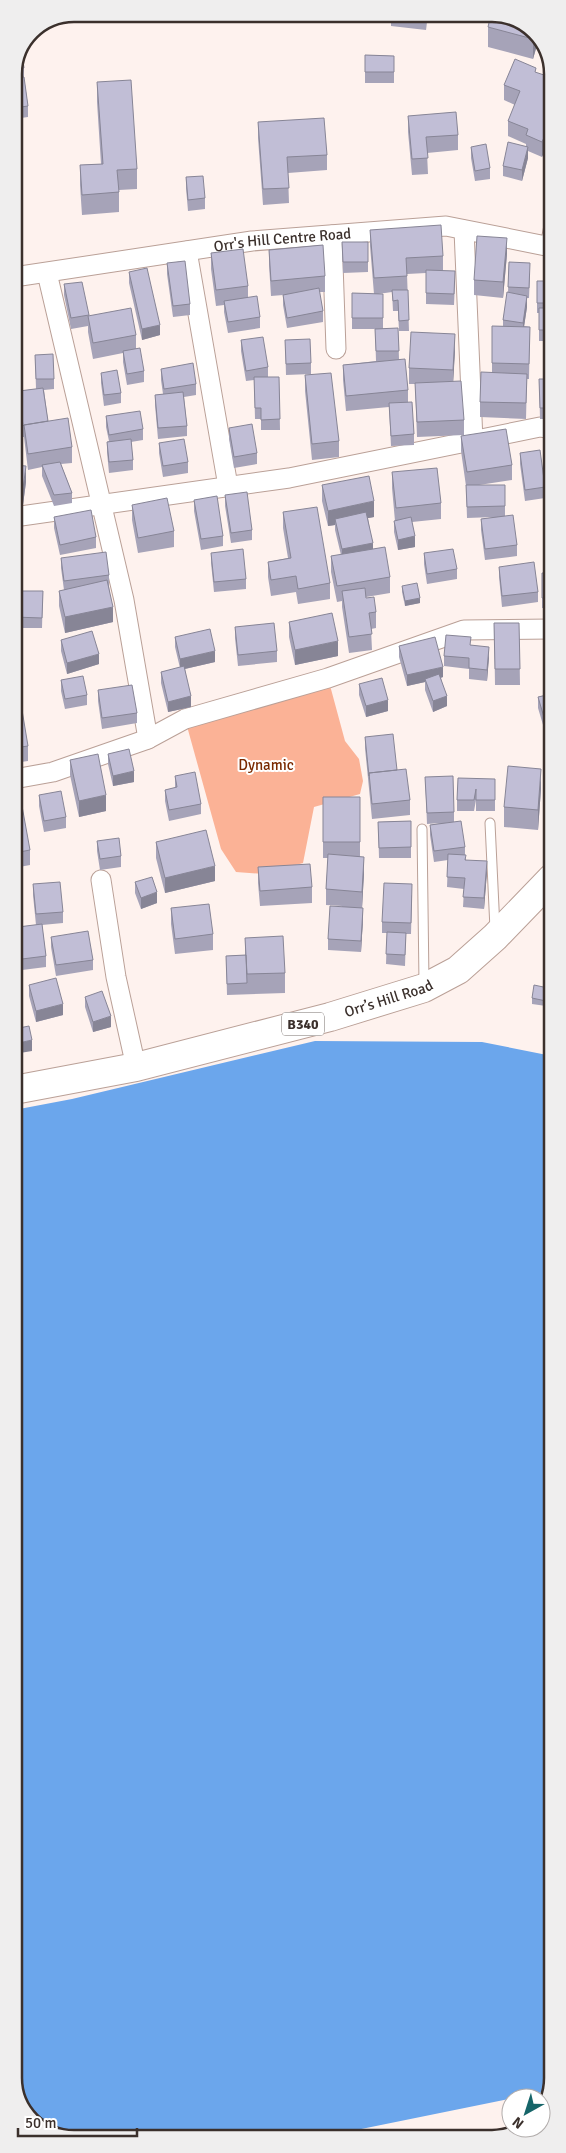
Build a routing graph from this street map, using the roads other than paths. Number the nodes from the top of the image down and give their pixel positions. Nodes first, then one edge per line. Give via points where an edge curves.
1 (464, 230) junction
2 (332, 235) junction
3 (544, 245) edge
4 (187, 251) junction
5 (48, 273) junction
6 (22, 276) edge
7 (336, 349) dead end
8 (544, 428) edge
9 (474, 441) junction
10 (228, 486) junction
11 (101, 506) junction
12 (22, 516) edge
13 (544, 628) edge
14 (148, 738) junction
15 (22, 778) edge
16 (490, 823) dead end
17 (422, 828) dead end
18 (101, 880) dead end
19 (544, 886) edge
20 (495, 937) junction
21 (424, 988) junction
22 (136, 1067) junction
23 (22, 1088) edge

1 - 2 street, Orr's Hill Centre Road via 446,226
1 - 3 street, Orr's Hill Centre Road
1 - 9 street
2 - 4 street, Orr's Hill Centre Road via 252,241
2 - 7 street
4 - 5 street, Orr's Hill Centre Road
4 - 10 street
5 - 6 street, Orr's Hill Centre Road
5 - 11 street
8 - 9 street
9 - 10 street via 288,478
10 - 11 street
11 - 12 street
11 - 14 street via 124,600
13 - 14 street via 464,630 328,678 185,719
14 - 15 street via 53,772
16 - 20 lane
17 - 21 lane
18 - 22 street via 116,977
19 - 20 main road, Orr’s Hill Road / B340
20 - 21 main road, Orr’s Hill Road / B340 via 458,970
21 - 22 main road, Orr’s Hill Road / B340 via 330,1017
22 - 23 main road, Orr’s Hill Road / B340

